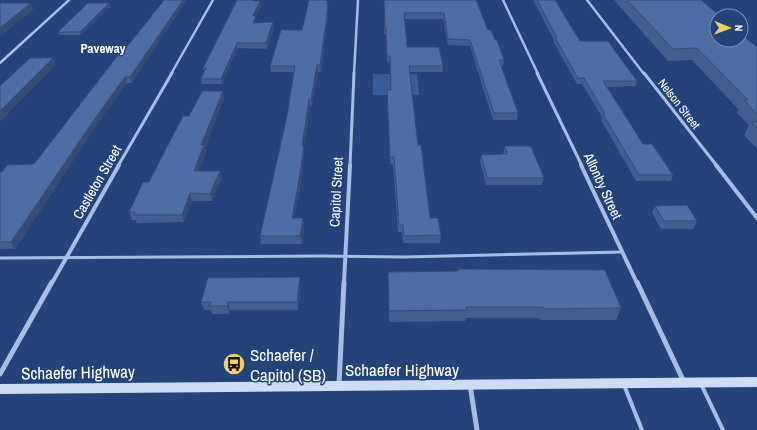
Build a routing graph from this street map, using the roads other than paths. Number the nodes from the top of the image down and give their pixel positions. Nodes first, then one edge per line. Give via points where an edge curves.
1 (68, 0) edge
2 (213, 0) edge
3 (358, 0) edge
4 (503, 0) edge
5 (586, 0) edge
6 (0, 63) edge
7 (756, 215) edge
8 (757, 218) edge
9 (622, 252) junction
10 (345, 256) junction
11 (0, 258) edge
12 (66, 258) junction
13 (0, 374) edge
14 (684, 382) junction
15 (700, 382) junction
16 (757, 382) edge
17 (624, 383) junction
18 (470, 384) junction
19 (339, 386) junction
20 (0, 389) edge
21 (477, 430) edge
22 (642, 430) edge
23 (723, 430) edge

1 - 6 street
2 - 12 street, Castleton Street
3 - 10 street, Capitol Street
4 - 9 street, Allonby Street
5 - 7 street, Nelson Street
7 - 8 street, Nelson Street
9 - 10 lane
9 - 14 street, Allonby Street
10 - 12 lane
10 - 19 street, Capitol Street
11 - 12 lane
12 - 13 street, Castleton Street
14 - 15 street, Schaefer Highway
14 - 17 street, Schaefer Highway
15 - 16 street, Schaefer Highway
15 - 23 lane
17 - 18 street, Schaefer Highway
17 - 22 lane
18 - 19 street, Schaefer Highway
18 - 21 street
19 - 20 street, Schaefer Highway

